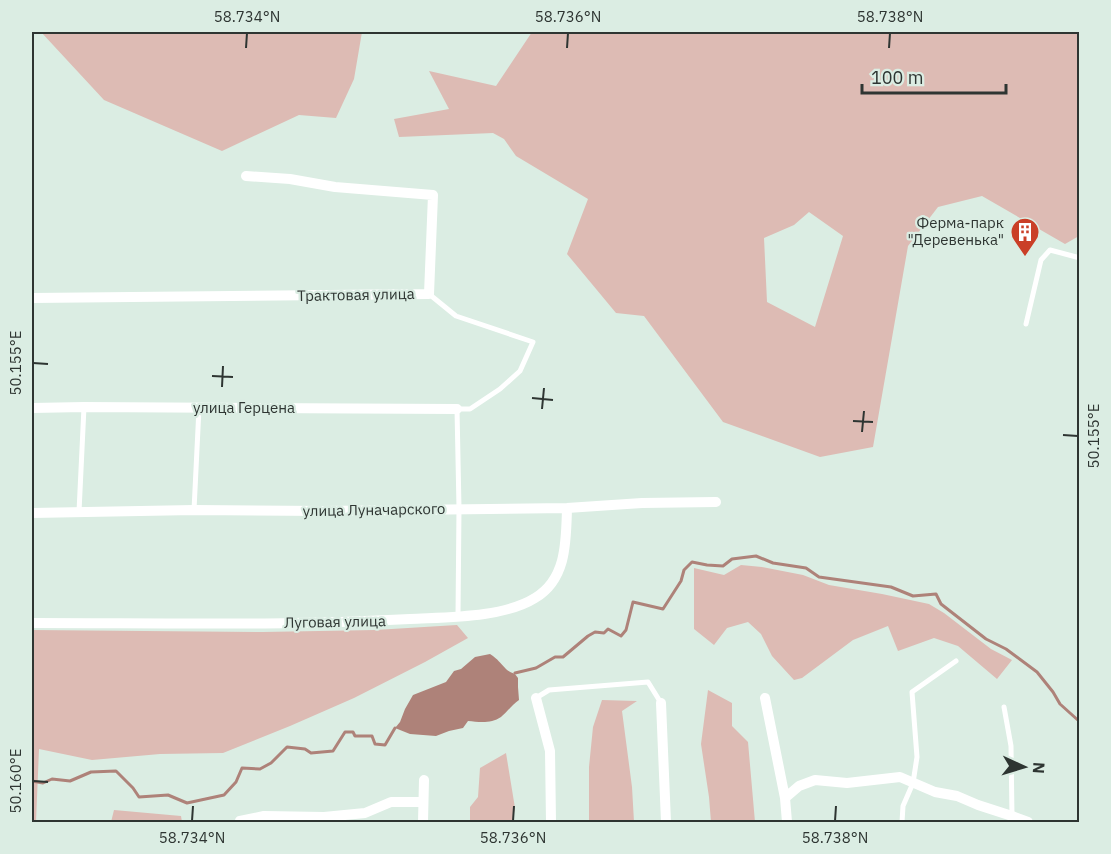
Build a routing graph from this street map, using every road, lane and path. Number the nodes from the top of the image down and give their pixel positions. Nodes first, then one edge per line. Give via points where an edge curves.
1 (246, 176) dead end
2 (1080, 258) edge
3 (429, 294) junction
4 (32, 298) edge
5 (1026, 324) dead end
6 (84, 407) junction
7 (32, 408) edge
8 (199, 408) junction
9 (457, 409) junction
10 (716, 502) dead end
11 (459, 508) junction
12 (567, 508) junction
13 (195, 510) junction
14 (79, 512) junction
15 (32, 513) edge
16 (458, 616) junction
17 (32, 623) edge
18 (956, 661) dead end
19 (536, 698) joint
20 (765, 698) dead end
21 (662, 703) joint
22 (1004, 707) dead end
23 (423, 780) dead end
24 (914, 783) junction
25 (785, 798) junction
26 (423, 802) junction
27 (1012, 816) junction
28 (240, 822) edge
29 (423, 822) edge
30 (550, 822) edge
31 (666, 822) edge
32 (787, 822) edge
33 (902, 822) edge
34 (1029, 822) edge

1 - 3 street, Трактовая улица via 433,195
2 - 5 lane via 1050,250 1041,260
3 - 4 street, Трактовая улица
3 - 9 lane via 456,316 533,342 520,371 500,389 470,409
6 - 7 street, улица Герцена
6 - 8 street, улица Герцена
6 - 14 lane
8 - 9 street, улица Герцена
8 - 13 lane
9 - 11 lane
10 - 12 street, улица Луначарского
11 - 12 street, улица Луначарского
11 - 13 street, улица Луначарского
11 - 16 lane
12 - 16 street, Луговая улица via 565,552 555,580 537,598 512,609
13 - 14 street, улица Луначарского
14 - 15 street, улица Луначарского
16 - 17 street, Луговая улица via 359,622
18 - 24 lane via 912,692 917,757
19 - 21 lane via 549,690 648,682
19 - 30 street via 550,751
20 - 25 street
21 - 31 street
22 - 27 lane via 1011,747
23 - 26 street
24 - 25 street via 900,777 847,783 815,780 799,786
24 - 27 street
24 - 33 lane via 903,806
25 - 32 street
26 - 28 street via 391,802 365,813 264,816
26 - 29 street
27 - 34 street

